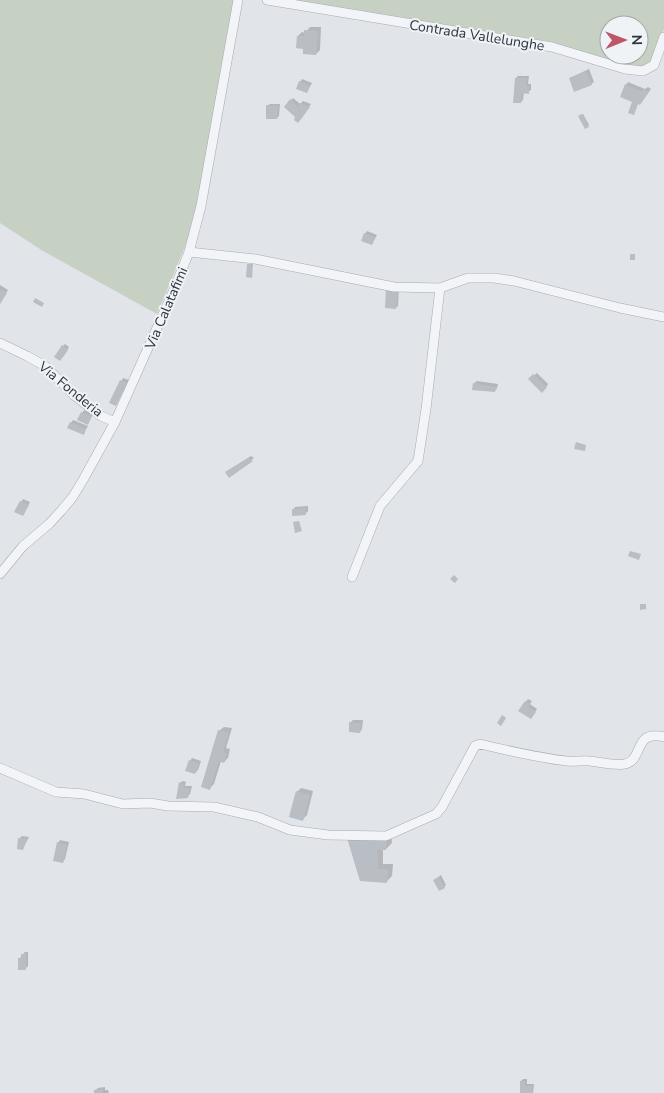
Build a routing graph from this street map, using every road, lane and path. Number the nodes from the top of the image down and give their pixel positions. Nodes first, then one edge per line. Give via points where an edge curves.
1 (238, 0) edge
2 (267, 0) edge
3 (664, 37) edge
4 (189, 252) junction
5 (440, 288) junction
6 (664, 317) edge
7 (0, 344) edge
8 (115, 422) junction
9 (0, 574) edge
10 (352, 577) dead end
11 (664, 726) edge
12 (660, 736) edge
13 (0, 768) edge

1 - 4 street, Via Calatafimi via 208,172
2 - 3 street, Contrada Vallelunghe via 552,47 625,69 643,71 654,65
4 - 5 street via 255,259 394,286
4 - 8 street, Via Calatafimi
5 - 6 street via 468,278 494,278
5 - 10 street via 418,461 380,506
7 - 8 street, Via Fonderia via 45,366 74,396
8 - 9 street, Via Calatafimi via 72,498 23,546
11 - 12 street
12 - 13 street via 647,737 640,743 632,760 624,765 522,755 480,744 475,746 436,814 386,836 328,835 290,830 258,817 214,808 123,804 84,794 56,792

